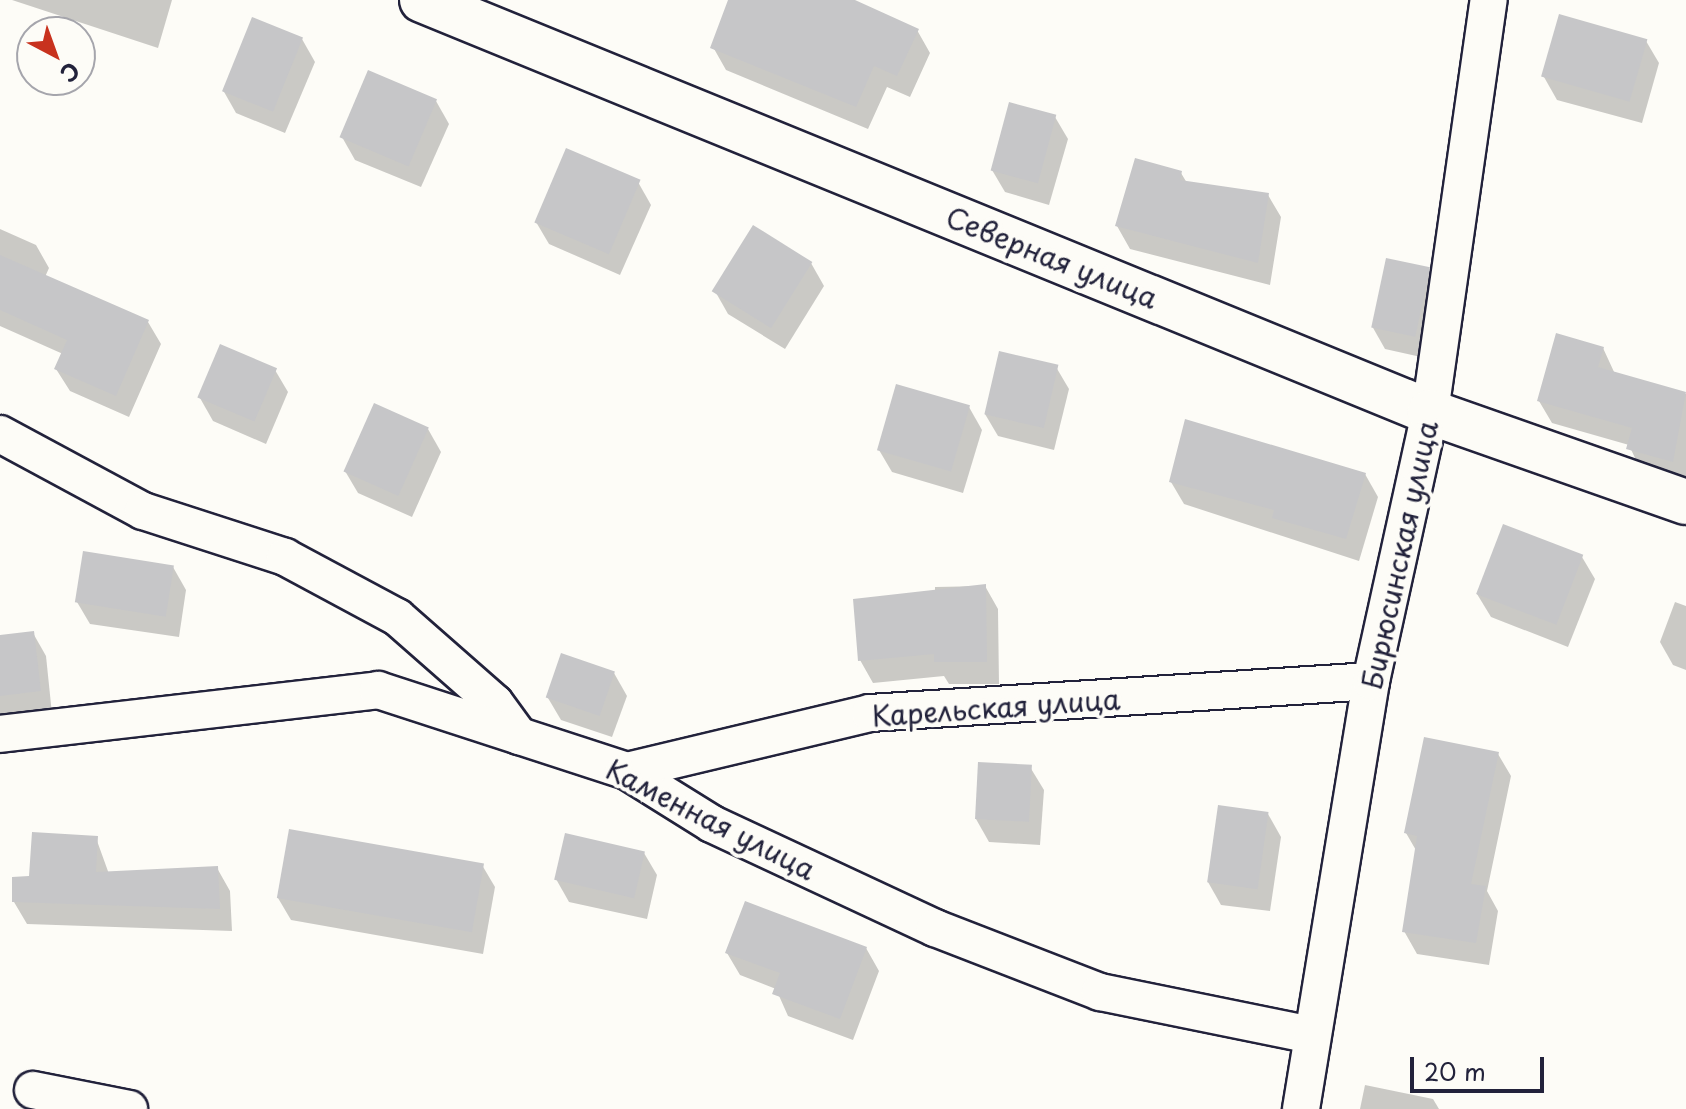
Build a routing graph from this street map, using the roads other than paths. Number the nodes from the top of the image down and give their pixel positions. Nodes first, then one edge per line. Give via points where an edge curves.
1 (422, 0) edge
2 (1489, 0) edge
3 (1430, 412) junction
4 (0, 434) edge
5 (1686, 502) edge
6 (1371, 681) junction
7 (0, 734) edge
8 (519, 736) junction
9 (627, 771) junction
10 (1312, 1035) junction
11 (33, 1090) dead end
12 (129, 1109) edge
13 (1301, 1109) edge

1 - 3 main road, Северная улица
2 - 3 street, Бирюсинская улица
3 - 5 main road, Северная улица
3 - 6 street, Бирюсинская улица
4 - 8 street via 143,511 285,557 397,617 495,703
6 - 9 street, Карельская улица via 870,713
6 - 10 street, Бирюсинская улица
7 - 8 street, Каменная улица via 378,690
8 - 9 street, Каменная улица
9 - 10 street, Каменная улица via 726,830 935,928 1100,992
10 - 13 street, Бирюсинская улица
11 - 12 street

